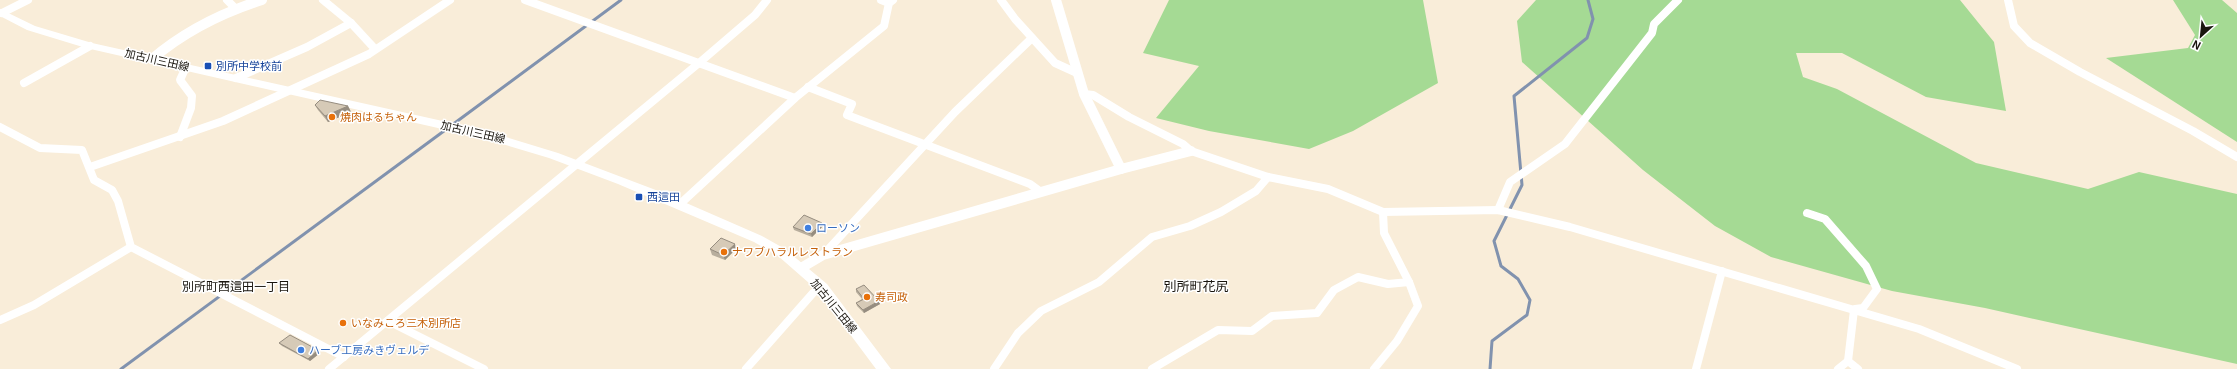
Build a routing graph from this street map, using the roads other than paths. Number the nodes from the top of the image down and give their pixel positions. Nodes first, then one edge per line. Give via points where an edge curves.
1 (28, 0) edge
2 (227, 0) edge
3 (262, 0) edge
4 (323, 0) edge
5 (450, 0) edge
6 (525, 0) edge
7 (767, 0) edge
8 (881, 0) edge
9 (1000, 0) edge
10 (1056, 0) edge
11 (1678, 0) edge
12 (2008, 0) edge
13 (891, 2) edge
14 (235, 8) junction
15 (1, 13) edge
16 (350, 23) junction
17 (1032, 38) junction
18 (90, 46) junction
19 (375, 49) junction
20 (152, 59) junction
21 (699, 63) junction
22 (186, 67) junction
23 (1077, 74) junction
24 (236, 78) junction
25 (24, 83) dead end
26 (808, 87) junction
27 (289, 90) junction
28 (1084, 94) junction
29 (795, 98) junction
30 (0, 127) edge
31 (180, 137) junction
32 (924, 145) junction
33 (1191, 151) junction
34 (2237, 157) edge
35 (576, 163) junction
36 (90, 167) junction
37 (1121, 169) junction
38 (1268, 177) junction
39 (1041, 192) junction
40 (679, 205) junction
41 (1498, 210) junction
42 (1383, 212) junction
43 (1807, 213) dead end
44 (131, 247) junction
45 (824, 255) junction
46 (801, 268) junction
47 (1722, 271) junction
48 (1409, 282) junction
49 (822, 287) junction
50 (1854, 310) junction
51 (0, 320) edge
52 (388, 321) junction
53 (344, 357) junction
54 (1848, 361) junction
55 (328, 369) edge
56 (484, 369) edge
57 (746, 369) edge
58 (884, 369) edge
59 (994, 369) edge
60 (1152, 369) edge
61 (1374, 369) edge
62 (1696, 369) edge
63 (1838, 369) edge
64 (1858, 369) edge
65 (2017, 369) edge

1 - 15 street
2 - 14 street
3 - 14 street
4 - 16 street
5 - 19 street
6 - 21 street
7 - 21 street via 755,15
8 - 13 street
9 - 17 street
10 - 23 street
11 - 41 street via 1654,24 1648,39 1565,144 1510,182
12 - 34 street via 2016,29 2030,42 2093,80 2185,125
13 - 26 street via 884,26
14 - 20 street via 184,36
15 - 18 main road, 加古川三田線 via 32,28
16 - 19 street
16 - 24 street via 307,47
17 - 23 street via 1055,63
17 - 32 street
18 - 20 main road, 加古川三田線
18 - 25 street
19 - 27 street
20 - 22 main road, 加古川三田線
21 - 29 street
21 - 35 street
22 - 24 main road, 加古川三田線
22 - 31 street via 180,80 192,96 191,108
23 - 28 street
24 - 27 main road, 加古川三田線
26 - 29 street
26 - 32 street via 852,104 847,116
27 - 31 street via 223,121
27 - 35 main road, 加古川三田線 via 483,134
28 - 33 street via 1093,95 1129,117 1183,144
28 - 37 street
29 - 40 street
30 - 36 street via 40,148 82,150
31 - 36 street
32 - 39 street via 1030,184
32 - 45 street
33 - 37 street
33 - 38 street
35 - 40 main road, 加古川三田線
35 - 52 street
36 - 44 street via 94,180 112,190 118,201
37 - 39 street
38 - 42 street via 1328,190
38 - 59 street via 1267,182 1257,190 1218,215 1150,238 1105,278 1080,293 1048,307 1021,330
39 - 45 street
40 - 46 main road, 加古川三田線 via 758,239 781,252
41 - 42 street
41 - 47 street via 1570,227
42 - 48 street via 1384,233
43 - 50 street via 1825,219 1866,266 1877,289 1863,308
44 - 51 street via 34,305
44 - 53 street
45 - 46 street
46 - 49 main road, 加古川三田線
47 - 50 street
47 - 62 street
48 - 60 street via 1388,284 1358,277 1334,290 1317,313 1272,316 1252,331 1218,330
48 - 61 street via 1418,306 1397,341
49 - 57 street via 813,293
49 - 58 main road, 加古川三田線
50 - 54 street
50 - 65 street via 1919,329
52 - 53 street
52 - 56 street
53 - 55 street
54 - 63 street
54 - 64 street

